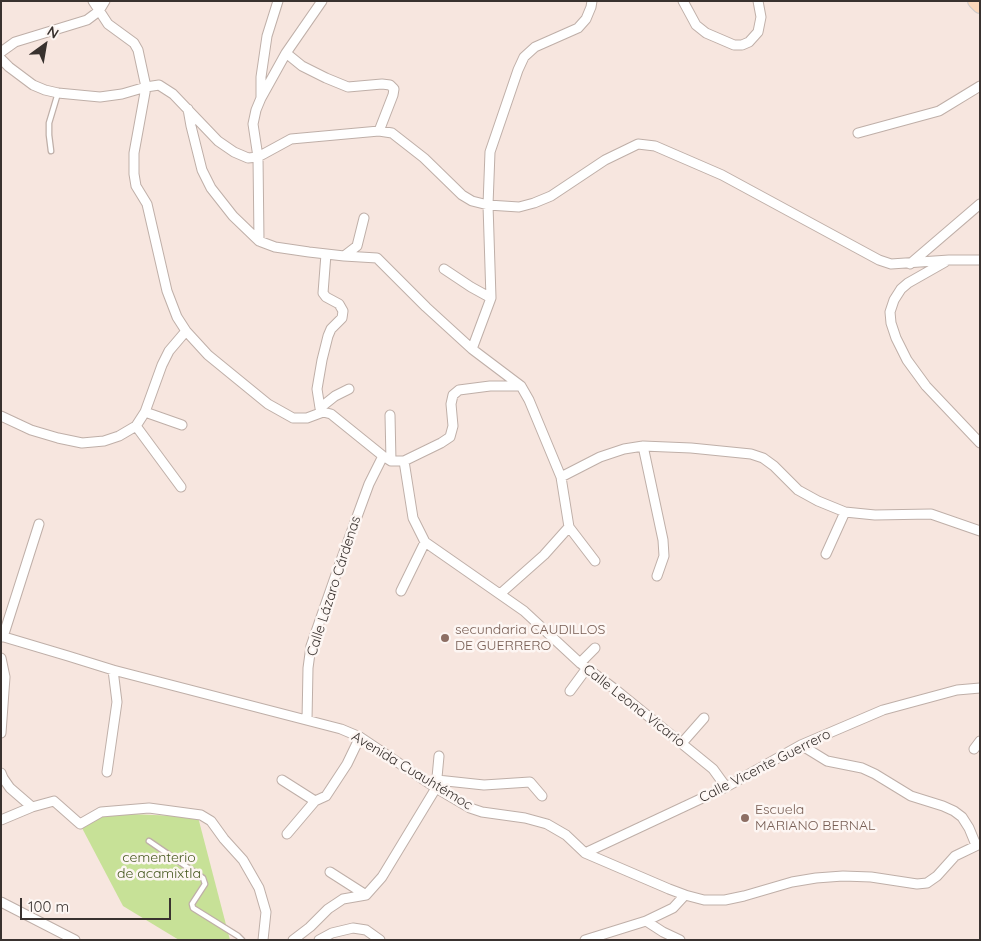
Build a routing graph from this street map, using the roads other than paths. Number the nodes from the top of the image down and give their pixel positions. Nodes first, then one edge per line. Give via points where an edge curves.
1 (93, 1) edge
2 (105, 1) edge
3 (278, 1) edge
4 (322, 1) edge
5 (592, 1) edge
6 (683, 1) edge
7 (758, 1) edge
8 (975, 1) edge
9 (980, 6) edge
10 (99, 11) junction
11 (1, 52) edge
12 (286, 53) junction
13 (1, 59) edge
14 (980, 86) edge
15 (146, 87) junction
16 (58, 93) junction
17 (261, 98) junction
18 (188, 108) junction
19 (379, 131) junction
20 (858, 133) dead end
21 (51, 151) dead end
22 (258, 157) junction
23 (980, 204) edge
24 (488, 205) junction
25 (364, 218) dead end
26 (259, 241) junction
27 (326, 254) junction
28 (344, 256) junction
29 (948, 260) junction
30 (980, 260) edge
31 (910, 264) junction
32 (444, 269) dead end
33 (491, 298) junction
34 (186, 331) junction
35 (472, 349) junction
36 (521, 386) junction
37 (349, 389) dead end
38 (322, 410) junction
39 (145, 412) junction
40 (390, 415) dead end
41 (1, 416) edge
42 (182, 425) dead end
43 (136, 426) junction
44 (980, 443) edge
45 (643, 446) junction
46 (383, 456) junction
47 (391, 461) junction
48 (404, 461) junction
49 (561, 477) junction
50 (181, 486) dead end
51 (845, 512) junction
52 (39, 524) dead end
53 (569, 527) junction
54 (980, 531) edge
55 (425, 542) junction
56 (826, 554) dead end
57 (595, 561) dead end
58 (657, 576) dead end
59 (401, 591) dead end
60 (500, 594) junction
61 (2, 636) edge
62 (596, 648) dead end
63 (1, 658) edge
64 (583, 666) junction
65 (113, 670) junction
66 (980, 688) edge
67 (570, 691) dead end
68 (1, 718) edge
69 (704, 718) dead end
70 (307, 720) junction
71 (1, 733) edge
72 (360, 737) junction
73 (980, 741) edge
74 (682, 743) junction
75 (801, 745) junction
76 (974, 749) dead end
77 (439, 756) dead end
78 (107, 772) dead end
79 (1, 773) edge
80 (282, 780) dead end
81 (436, 784) junction
82 (726, 787) junction
83 (542, 796) dead end
84 (315, 801) junction
85 (32, 807) junction
86 (1, 820) edge
87 (287, 834) dead end
88 (149, 841) dead end
89 (978, 844) edge
90 (585, 853) junction
91 (330, 872) dead end
92 (366, 895) junction
93 (685, 895) junction
94 (1, 902) edge
95 (646, 921) junction
96 (589, 939) edge
97 (75, 940) edge
98 (242, 940) edge
99 (263, 940) edge
100 (293, 940) edge
101 (319, 940) edge
102 (380, 940) edge
103 (680, 940) edge

1 - 10 street
2 - 10 street
3 - 17 street via 267,36 260,77
4 - 12 street
5 - 24 street via 586,19 578,28 535,47 524,57 490,152
6 - 7 street via 696,25 734,45 749,42 758,32 761,18
8 - 9 main road
10 - 11 street via 87,20 16,42
10 - 15 street via 108,24 134,43
12 - 17 street
12 - 19 street via 302,66 348,87 390,85 394,89 393,95
13 - 16 street via 33,85
14 - 20 street via 940,111
15 - 16 street via 100,97
15 - 18 street via 159,85
15 - 34 street via 134,153 134,174 136,186 147,204 167,291
16 - 21 lane via 49,123
17 - 22 street via 253,124
18 - 22 street via 218,141 248,158
18 - 26 street via 202,170 211,188
19 - 22 street via 291,140
19 - 24 street via 392,133 424,158 462,195
22 - 26 street
23 - 31 street
24 - 31 street via 519,207 534,204 604,160 638,144 655,146 722,175 879,260
24 - 33 street
25 - 28 street via 357,246
26 - 27 street via 275,247
27 - 28 street
27 - 38 street via 323,293 343,310 342,318 331,329 324,352 317,389
28 - 35 street via 377,258
29 - 30 street
29 - 31 street
29 - 44 street via 901,289 890,312 891,324 907,360 926,386
32 - 33 street
33 - 35 street
34 - 38 street via 208,355 268,404 293,418 307,418
34 - 39 street via 162,365
35 - 36 street
36 - 48 street via 459,390 451,404 453,426 450,437
36 - 49 street
37 - 38 street via 335,396
38 - 46 street
39 - 42 street
39 - 43 street
40 - 47 street
41 - 43 street via 31,430 82,443 120,436
43 - 50 street
45 - 49 street via 600,457
45 - 51 street via 751,454 774,466 798,490
45 - 58 street via 663,540 664,556
46 - 47 street
46 - 70 street, Calle Lázaro Cárdenas via 366,493 311,646
47 - 48 street
48 - 55 street, Calle Leona Vicario via 413,518
49 - 53 street
51 - 54 street via 931,514
51 - 56 street
52 - 61 street
53 - 57 street
53 - 60 street via 544,555
55 - 59 street
55 - 60 street, Calle Leona Vicario
60 - 64 street, Calle Leona Vicario via 524,611
61 - 65 street, Avenida Cuauhtémoc
62 - 64 street
63 - 68 street via 5,677
64 - 67 street
64 - 74 street, Calle Leona Vicario
65 - 70 street, Avenida Cuauhtémoc
65 - 78 street via 117,702
66 - 75 street, Calle Vicente Guerrero via 957,690 882,710
68 - 71 street
69 - 74 street
70 - 72 street, Avenida Cuauhtémoc
72 - 81 street, Avenida Cuauhtémoc
72 - 84 street via 326,796
73 - 76 street
74 - 82 street, Calle Leona Vicario via 713,769
75 - 82 street, Calle Vicente Guerrero
75 - 89 street via 827,761 862,768 911,796 954,812 962,817
77 - 81 street
79 - 85 street via 10,788
80 - 84 street
81 - 83 street via 530,782
81 - 90 street, Avenida Cuauhtémoc via 470,808 547,824 566,835
81 - 92 street via 382,877
82 - 90 street, Calle Vicente Guerrero
84 - 87 street
85 - 86 street
85 - 99 street via 54,801 80,824 101,812 148,808 201,815 211,821 243,860 259,888 266,912
88 - 98 lane via 202,878 205,884 192,904 193,908
89 - 93 street, Avenida Cuauhtémoc via 955,856 927,883 843,876 792,882 725,900 704,900
90 - 93 street, Avenida Cuauhtémoc
91 - 92 street
92 - 100 street via 343,899
93 - 95 street via 673,908
94 - 97 street
95 - 96 street
95 - 103 street
101 - 102 street via 353,928 366,930

